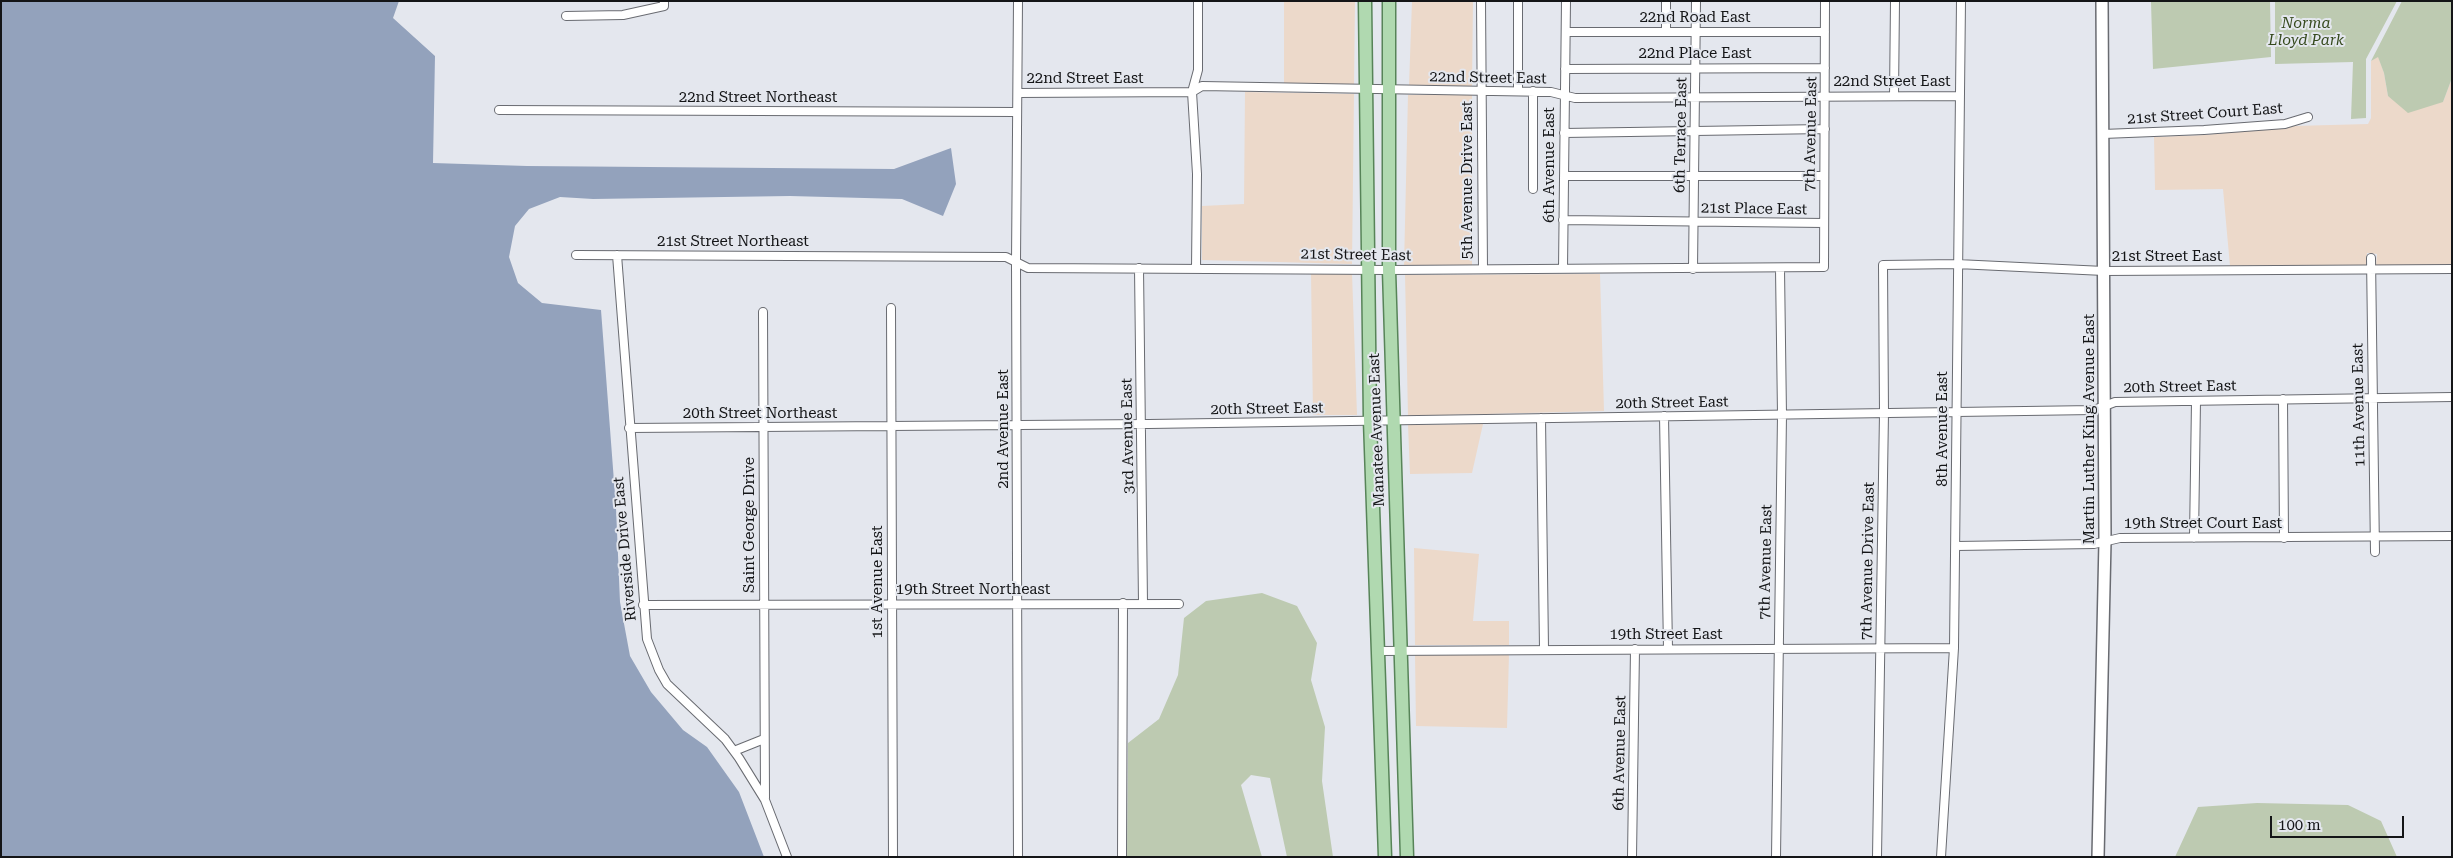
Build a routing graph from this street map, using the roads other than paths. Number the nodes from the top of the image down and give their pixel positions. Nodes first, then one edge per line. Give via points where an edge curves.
1 (664, 1) edge
2 (1018, 1) edge
3 (1198, 1) edge
4 (1365, 1) edge
5 (1389, 1) edge
6 (1481, 1) edge
7 (1518, 1) edge
8 (1566, 1) edge
9 (1666, 1) edge
10 (1696, 1) edge
11 (1825, 1) edge
12 (1895, 1) edge
13 (1961, 1) edge
14 (2102, 1) edge
15 (566, 16) dead end
16 (1666, 31) junction
17 (1566, 32) junction
18 (1695, 32) junction
19 (1825, 32) junction
20 (1695, 68) junction
21 (1825, 68) junction
22 (1565, 69) junction
23 (1365, 90) junction
24 (1389, 91) junction
25 (1481, 91) junction
26 (1518, 91) junction
27 (1533, 91) junction
28 (1192, 92) junction
29 (1018, 93) junction
30 (1564, 95) junction
31 (1694, 96) junction
32 (1825, 96) junction
33 (1894, 96) junction
34 (1959, 96) junction
35 (499, 110) dead end
36 (1017, 112) junction
37 (2308, 117) dead end
38 (1825, 129) junction
39 (1694, 131) junction
40 (1564, 132) junction
41 (2103, 134) junction
42 (1564, 176) junction
43 (1694, 176) junction
44 (1824, 176) junction
45 (1533, 189) dead end
46 (1564, 220) junction
47 (1694, 222) junction
48 (1824, 223) junction
49 (576, 255) dead end
50 (617, 256) junction
51 (890, 256) joint
52 (2371, 258) dead end
53 (1016, 262) junction
54 (1957, 264) junction
55 (1883, 265) joint
56 (1824, 267) joint
57 (1139, 268) junction
58 (1196, 268) junction
59 (1367, 268) junction
60 (1780, 268) junction
61 (1563, 269) junction
62 (1694, 269) junction
63 (2452, 269) edge
64 (1389, 270) junction
65 (1483, 270) junction
66 (2371, 270) junction
67 (2104, 271) junction
68 (891, 308) dead end
69 (763, 312) dead end
70 (2452, 397) edge
71 (2373, 398) junction
72 (2283, 399) junction
73 (2196, 401) junction
74 (2105, 406) junction
75 (1956, 412) junction
76 (1884, 413) junction
77 (1782, 415) junction
78 (1664, 416) junction
79 (1541, 418) junction
80 (1370, 420) junction
81 (1393, 421) junction
82 (1142, 424) junction
83 (1018, 426) junction
84 (763, 427) junction
85 (891, 427) junction
86 (629, 428) junction
87 (2452, 536) edge
88 (2375, 537) junction
89 (2194, 538) junction
90 (2284, 538) junction
91 (2106, 541) junction
92 (1956, 546) junction
93 (2375, 552) dead end
94 (764, 603) junction
95 (1018, 603) junction
96 (1123, 603) junction
97 (1143, 603) junction
98 (643, 604) junction
99 (892, 604) junction
100 (1179, 604) dead end
101 (1954, 648) junction
102 (1544, 649) junction
103 (1635, 649) junction
104 (1668, 649) junction
105 (1779, 649) junction
106 (1880, 649) junction
107 (1401, 650) junction
108 (1378, 651) junction
109 (764, 739) junction
110 (734, 751) junction
111 (764, 800) junction
112 (786, 857) edge
113 (893, 857) edge
114 (1018, 857) edge
115 (1122, 857) edge
116 (1385, 857) edge
117 (1407, 857) edge
118 (1632, 857) edge
119 (1776, 857) edge
120 (1878, 857) edge
121 (1941, 857) edge
122 (2098, 857) edge

1 - 15 street via 664,6 622,15
2 - 29 street, 2nd Avenue East
3 - 28 street via 1198,70
4 - 23 main road, Manatee Avenue East
5 - 24 main road, Manatee Avenue East
6 - 25 street, 5th Avenue Drive East
7 - 26 street
8 - 17 street, 6th Avenue East
9 - 16 street
10 - 18 street, 6th Terrace East
11 - 19 street, 7th Avenue East
12 - 33 street
13 - 34 street, 8th Avenue East
14 - 41 street, Martin Luther King Avenue East
16 - 17 street, 22nd Road East
16 - 18 street, 22nd Road East
17 - 22 street, 6th Avenue East
18 - 19 street, 22nd Road East
18 - 20 street, 6th Terrace East
19 - 21 street, 7th Avenue East
20 - 21 street, 22nd Place East
20 - 22 street, 22nd Place East
20 - 31 street, 6th Terrace East
21 - 32 street, 7th Avenue East
22 - 30 street, 6th Avenue East
23 - 24 street, 22nd Street East
23 - 28 street, 22nd Street East via 1202,86
23 - 59 main road, Manatee Avenue East
24 - 25 street, 22nd Street East
24 - 64 main road, Manatee Avenue East
25 - 26 street, 22nd Street East
25 - 65 street, 5th Avenue Drive East
26 - 27 street, 22nd Street East
27 - 30 street, 22nd Street East
27 - 45 street
28 - 29 street, 22nd Street East
28 - 58 street via 1197,174
29 - 36 street, 2nd Avenue East
30 - 31 street, 22nd Street East via 1575,98
30 - 40 street, 6th Avenue East
31 - 32 street, 22nd Street East
31 - 39 street, 6th Terrace East
32 - 33 street, 22nd Street East
32 - 38 street, 7th Avenue East
33 - 34 street, 22nd Street East
34 - 54 street, 8th Avenue East
35 - 36 street, 22nd Street Northeast
36 - 53 street, 2nd Avenue East
37 - 41 street, 21st Street Court East via 2285,124
38 - 39 street
38 - 44 street, 7th Avenue East
39 - 40 street
39 - 43 street, 6th Terrace East
40 - 42 street, 6th Avenue East
41 - 67 street, Martin Luther King Avenue East
42 - 43 street
42 - 46 street, 6th Avenue East
43 - 44 street
43 - 47 street, 6th Terrace East
44 - 48 street, 7th Avenue East
46 - 47 street, 21st Place East
46 - 61 street, 6th Avenue East
47 - 48 street, 21st Place East
47 - 62 street, 6th Terrace East
48 - 56 street, 7th Avenue East
49 - 50 street, 21st Street Northeast
50 - 51 street, 21st Street Northeast
50 - 86 street, Riverside Drive East
51 - 53 street, 21st Street East via 1006,257
52 - 66 street, 11th Avenue East
53 - 57 street, 21st Street East via 1028,268
53 - 83 street, 2nd Avenue East
54 - 55 street, 21st Street East
54 - 67 street, 21st Street East
54 - 75 street, 8th Avenue East
55 - 76 street, 7th Avenue Drive East
56 - 60 street, 21st Street East
57 - 58 street, 21st Street East
57 - 82 street, 3rd Avenue East
58 - 59 street, 21st Street East
59 - 64 street, 21st Street East
59 - 80 main road, Manatee Avenue East
60 - 62 street, 21st Street East
60 - 77 street, 7th Avenue East
61 - 62 street, 21st Street East
61 - 65 street, 21st Street East
63 - 66 street, 21st Street East
64 - 65 street, 21st Street East
64 - 81 main road, Manatee Avenue East
66 - 67 street, 21st Street East
66 - 71 street, 11th Avenue East
67 - 74 street, Martin Luther King Avenue East
68 - 85 street, 1st Avenue East
69 - 84 street, Saint George Drive
70 - 71 street, 20th Street East
71 - 72 street, 20th Street East
71 - 88 street, 11th Avenue East
72 - 73 street, 20th Street East
72 - 90 street
73 - 74 street, 20th Street East via 2115,402
73 - 89 street
74 - 75 street, 20th Street East via 2094,410
74 - 91 street, Martin Luther King Avenue East
75 - 76 street, 20th Street East
75 - 92 street, 8th Avenue East
76 - 77 street, 20th Street East
76 - 106 street, 7th Avenue Drive East
77 - 78 street, 20th Street East
77 - 105 street, 7th Avenue East
78 - 79 street, 20th Street East
78 - 104 street
79 - 81 street, 20th Street East
79 - 102 street
80 - 81 street, 20th Street East
80 - 82 street, 20th Street East
80 - 108 main road, Manatee Avenue East
81 - 107 main road, Manatee Avenue East
82 - 83 street, 20th Street East
82 - 97 street, 3rd Avenue East
83 - 85 street, 20th Street East
83 - 95 street, 2nd Avenue East
84 - 85 street, 20th Street Northeast
84 - 86 street, 20th Street Northeast
84 - 94 street, Saint George Drive
85 - 99 street, 1st Avenue East
86 - 98 street, Riverside Drive East
87 - 88 street, 19th Street Court East
88 - 90 street, 19th Street Court East
88 - 93 street, 11th Avenue East
89 - 90 street, 19th Street Court East
89 - 91 street, 19th Street Court East via 2120,538
91 - 92 street, 19th Street Court East via 2094,544
91 - 122 street, Martin Luther King Avenue East
92 - 101 street, 8th Avenue East
94 - 98 street
94 - 99 street, 19th Street Northeast
94 - 109 street, Saint George Drive
95 - 96 street, 19th Street Northeast
95 - 99 street, 19th Street Northeast
95 - 114 street, 2nd Avenue East
96 - 97 street
96 - 115 street
97 - 100 street
98 - 110 street, Riverside Drive East via 647,639 659,670 678,696
99 - 113 street, 1st Avenue East
101 - 106 street, 19th Street East
101 - 121 street, 8th Avenue East
102 - 103 street, 19th Street East
102 - 107 street, 19th Street East
103 - 104 street, 19th Street East
103 - 118 street, 6th Avenue East
104 - 105 street, 19th Street East
105 - 106 street, 19th Street East
105 - 119 street, 7th Avenue East
106 - 120 street, 7th Avenue Drive East
107 - 108 street, 19th Street East
107 - 117 main road, Manatee Avenue East
108 - 116 main road, Manatee Avenue East
109 - 110 street
109 - 111 street, Saint George Drive
110 - 111 street, Riverside Drive East
111 - 112 street

